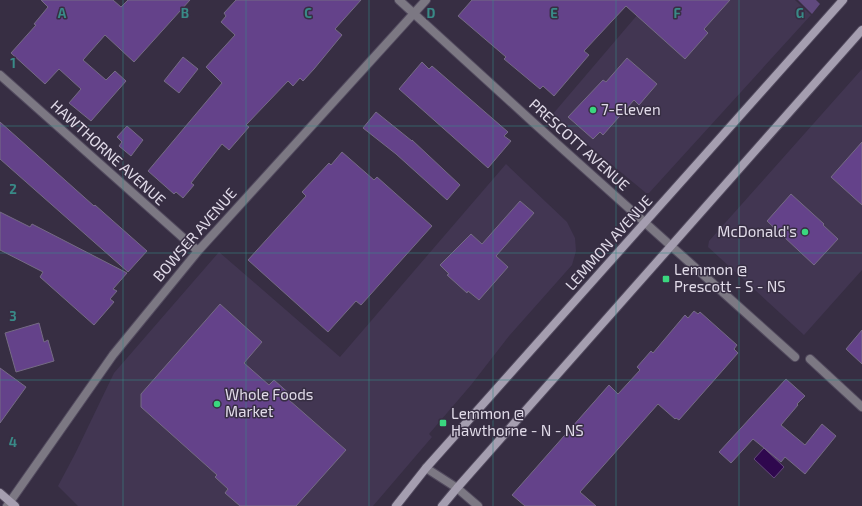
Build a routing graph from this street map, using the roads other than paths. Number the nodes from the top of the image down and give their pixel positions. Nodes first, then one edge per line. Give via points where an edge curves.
1 (399, 0) edge
2 (426, 0) edge
3 (843, 0) edge
4 (414, 13) junction
5 (862, 30) edge
6 (0, 75) edge
7 (645, 223) junction
8 (671, 246) junction
9 (198, 251) junction
10 (795, 357) dead end
11 (810, 359) dead end
12 (862, 407) edge
13 (426, 468) junction
14 (457, 488) junction
15 (0, 494) edge
16 (11, 505) edge
17 (396, 506) edge
18 (442, 506) edge
19 (478, 506) edge

1 - 4 street, PRESCOTT AVENUE
2 - 4 street, BOWSER AVENUE
3 - 7 main road, LEMMON AVENUE
4 - 7 street, PRESCOTT AVENUE
4 - 9 street, BOWSER AVENUE
5 - 8 main road
6 - 9 street, HAWTHORNE AVENUE
7 - 8 street, PRESCOTT AVENUE
7 - 13 main road, LEMMON AVENUE
8 - 10 street, PRESCOTT AVENUE
8 - 14 main road
9 - 16 street, BOWSER AVENUE via 113,355
11 - 12 street
13 - 14 street
13 - 17 main road, LEMMON AVENUE
14 - 18 main road
14 - 19 street
15 - 16 main road

